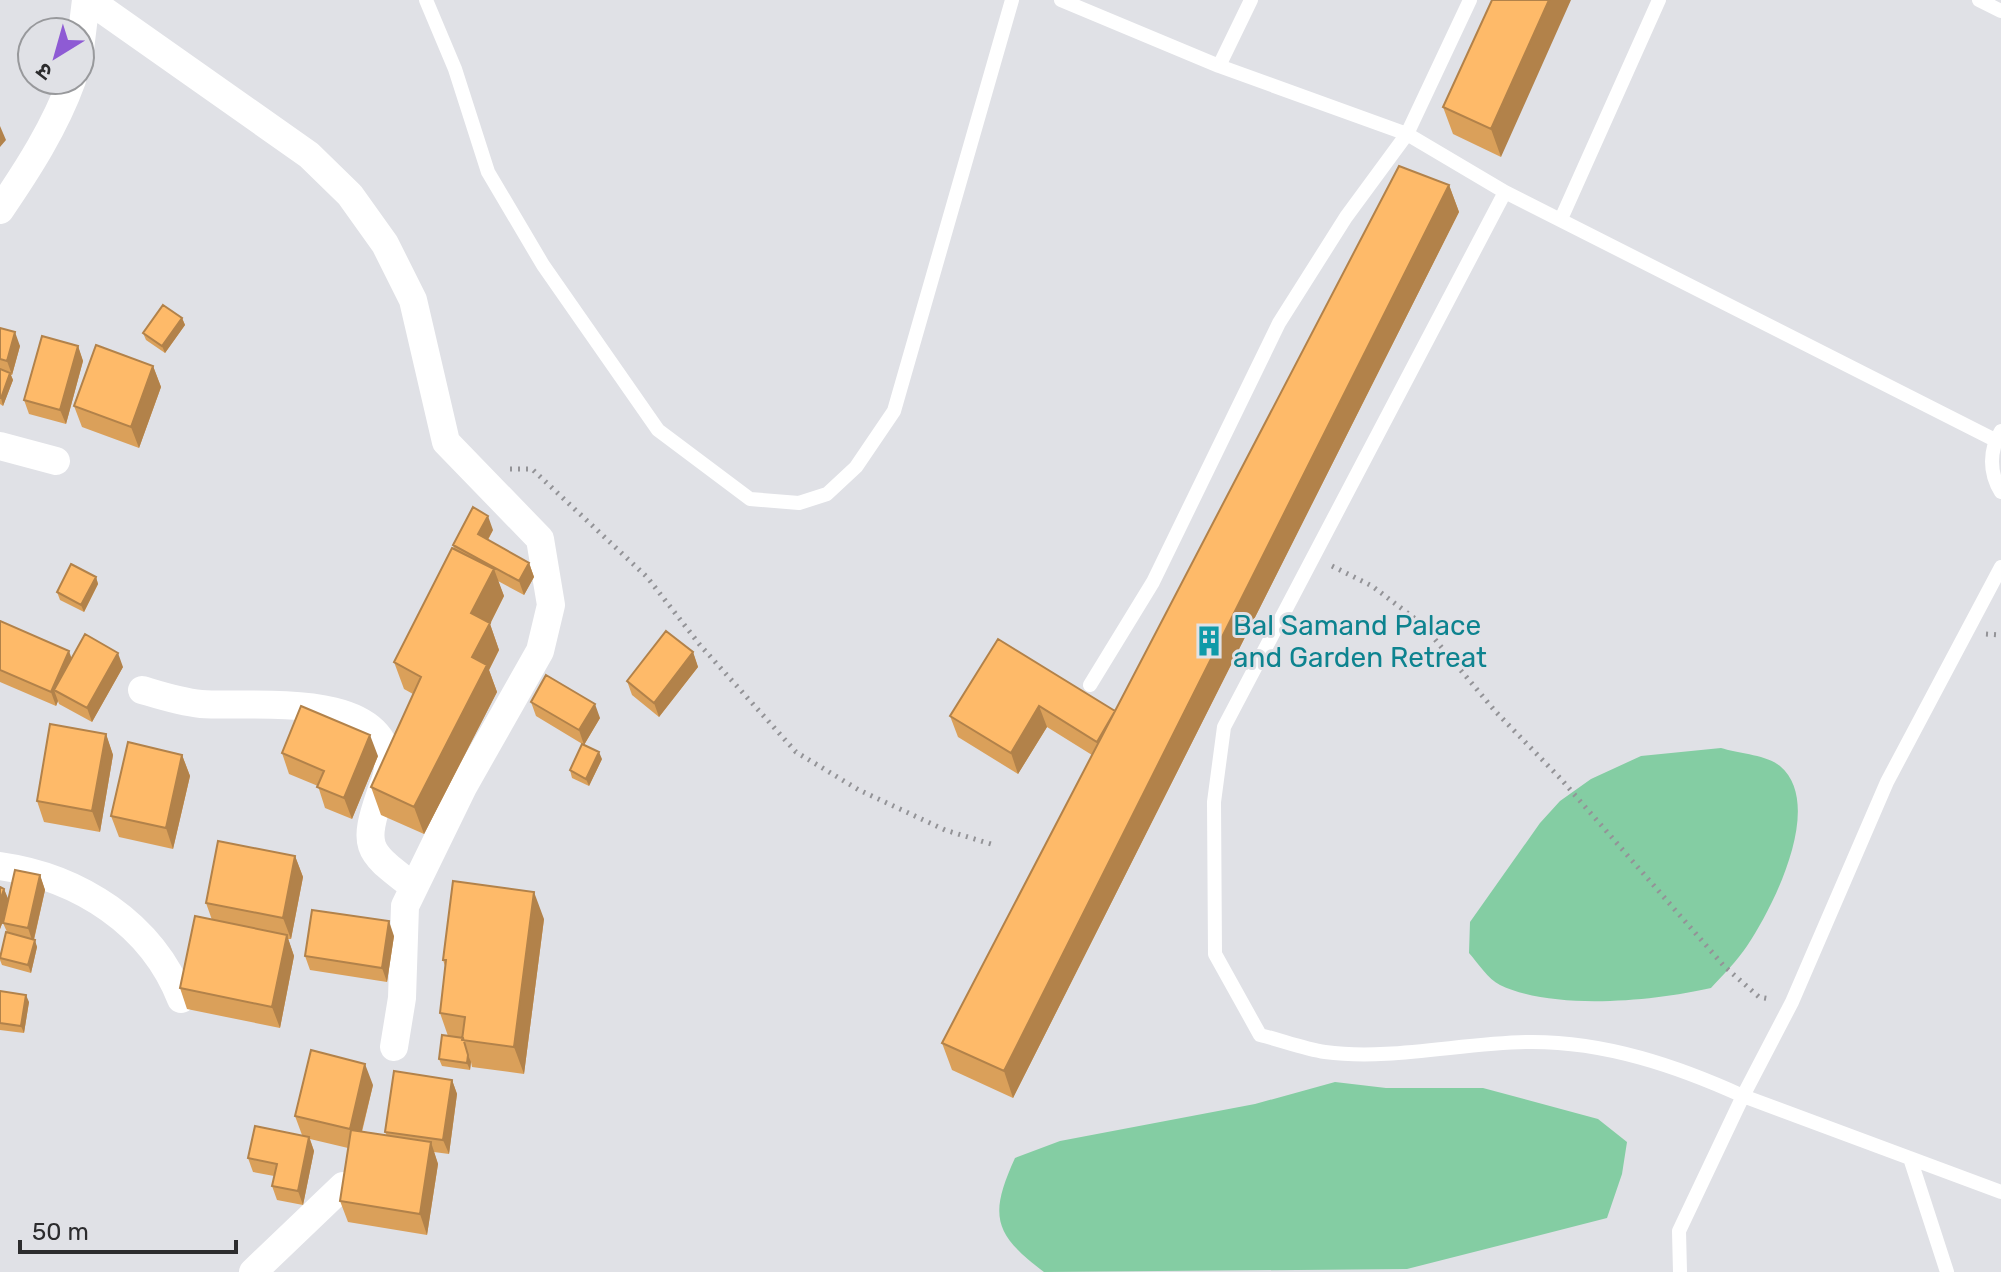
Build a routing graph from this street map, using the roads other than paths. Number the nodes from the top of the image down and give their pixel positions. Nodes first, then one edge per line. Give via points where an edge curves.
1 (87, 0) edge
2 (426, 0) edge
3 (1012, 0) edge
4 (1061, 0) edge
5 (1251, 0) edge
6 (1470, 0) edge
7 (1659, 0) edge
8 (1979, 0) edge
9 (2001, 11) edge
10 (1219, 66) junction
11 (66, 96) edge
12 (1407, 134) junction
13 (1505, 192) junction
14 (0, 210) edge
15 (1561, 219) junction
16 (1998, 435) edge
17 (0, 446) edge
18 (56, 461) dead end
19 (2001, 492) edge
20 (2001, 567) edge
21 (1090, 685) dead end
22 (142, 690) dead end
23 (0, 866) edge
24 (414, 887) junction
25 (181, 999) edge
26 (394, 1047) dead end
27 (1743, 1096) junction
28 (1910, 1158) junction
29 (343, 1186) edge
30 (2001, 1192) edge
31 (253, 1272) edge
32 (1680, 1272) edge
33 (1947, 1272) edge

1 - 24 street via 309,155 350,195 413,300 446,442 540,539 551,605 540,651
2 - 3 lane via 488,172 543,265 658,430 750,499 799,503 827,494 856,467 894,411
4 - 10 lane
5 - 10 lane
6 - 12 lane
7 - 15 lane
8 - 9 lane
10 - 12 lane
11 - 14 street via 32,164
12 - 13 lane
12 - 21 lane via 1279,323 1153,582
13 - 15 lane
13 - 27 lane via 1224,727 1212,847 1215,954 1260,1035 1326,1052 1452,1050 1532,1042 1601,1048 1686,1070
15 - 16 lane
16 - 19 lane via 1991,466
17 - 18 street
20 - 27 lane via 1887,782 1792,1002
22 - 24 street via 201,704 298,704 350,716 376,734 387,750 389,772 369,827 371,848
23 - 25 street via 39,873 97,901 146,938
24 - 26 street via 405,906 402,998
27 - 28 lane
27 - 32 lane via 1679,1231
28 - 30 lane
28 - 33 lane
29 - 31 street

